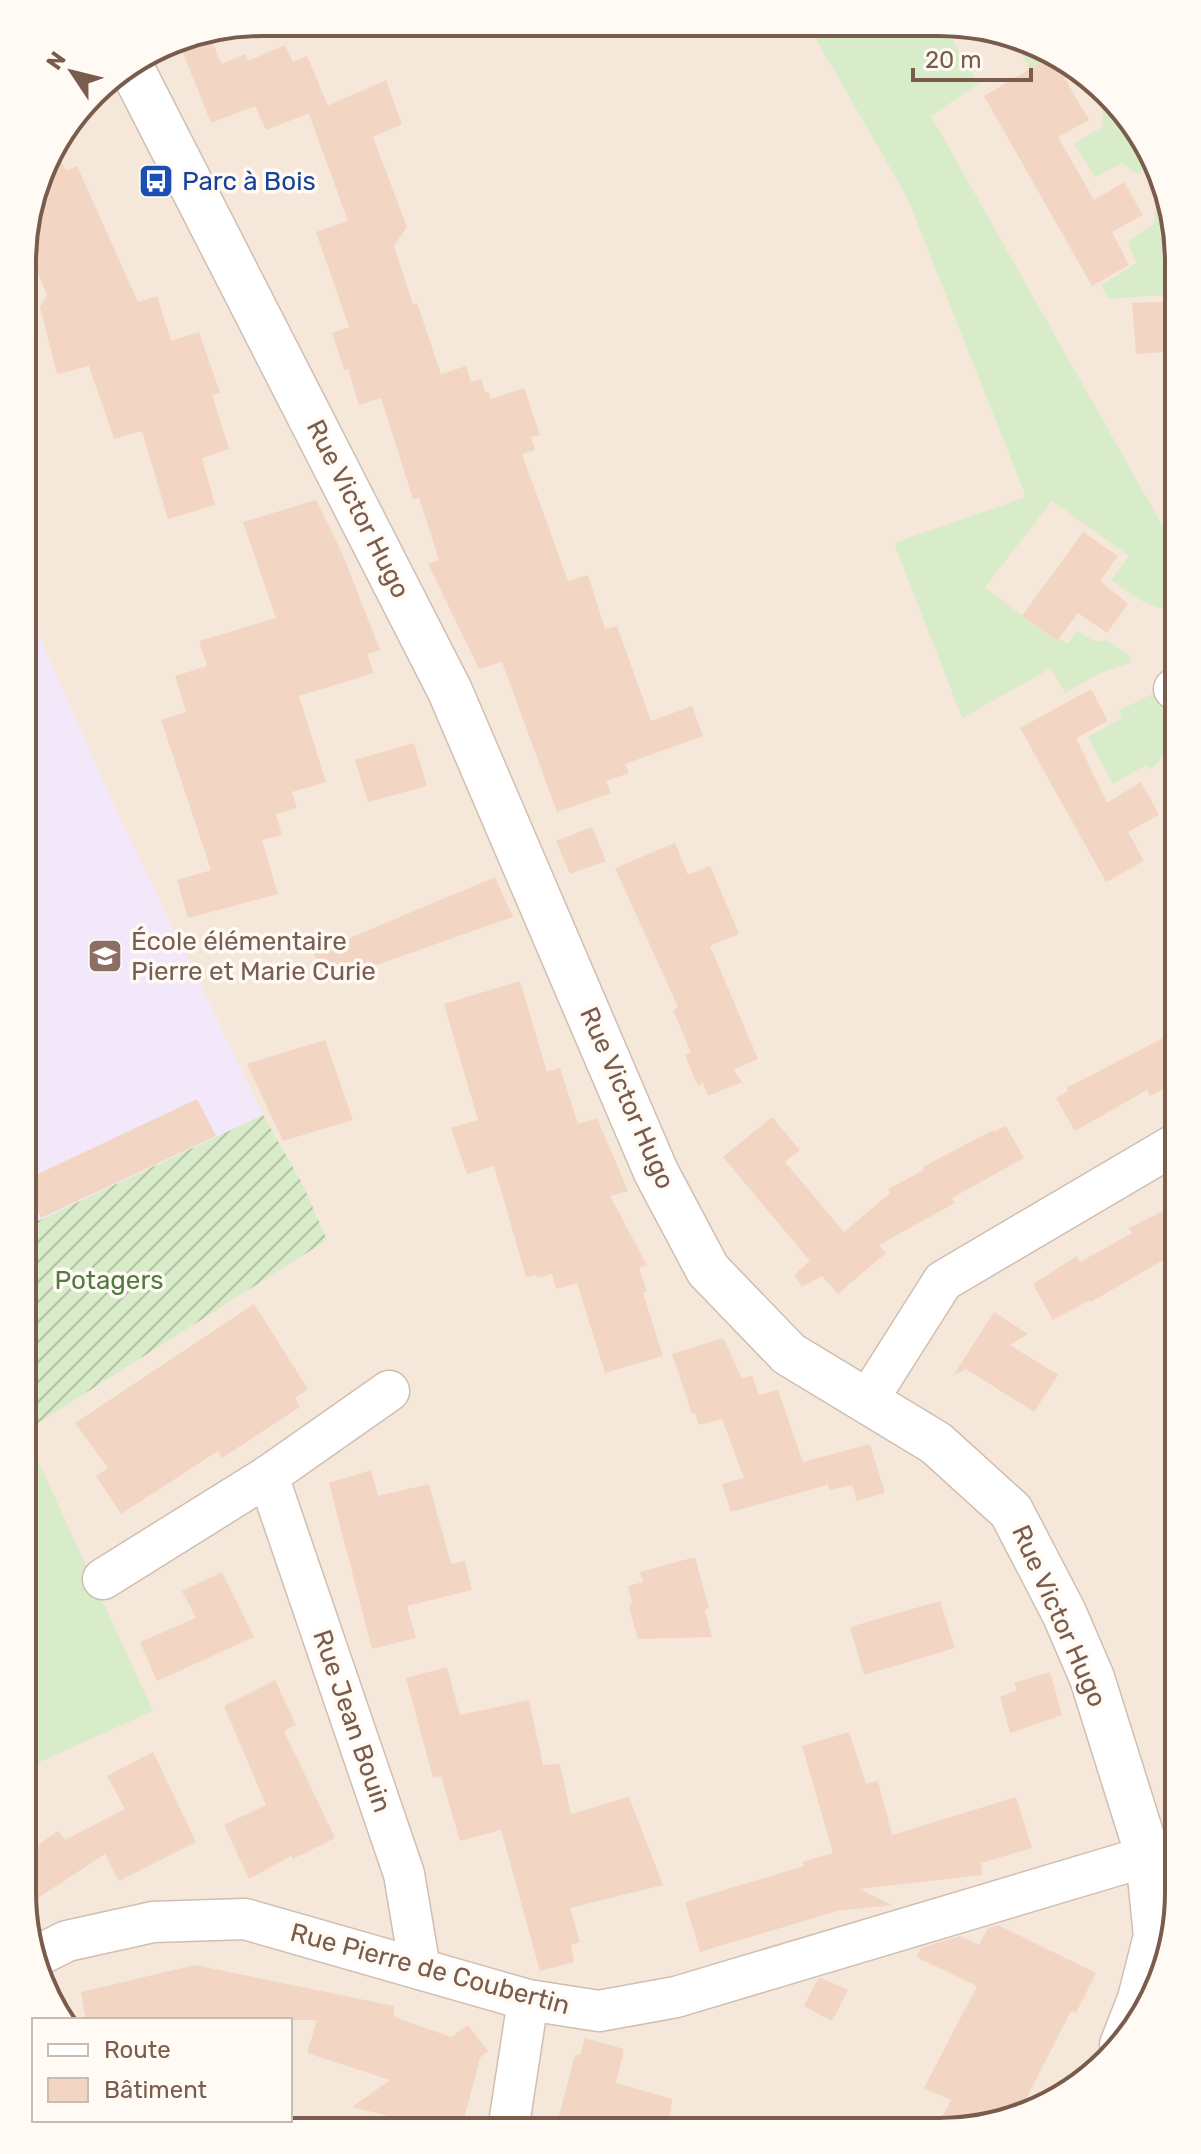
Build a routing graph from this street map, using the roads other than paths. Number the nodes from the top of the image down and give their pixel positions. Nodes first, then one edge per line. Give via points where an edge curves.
1 (135, 75) edge
2 (1165, 1150) edge
3 (389, 1391) dead end
4 (867, 1401) junction
5 (268, 1476) junction
6 (103, 1579) dead end
7 (1148, 1856) junction
8 (44, 1952) edge
9 (420, 1969) junction
10 (1142, 1991) edge
11 (528, 2000) junction
12 (510, 2118) edge

1 - 4 street, Rue Victor Hugo via 450,691 656,1172 708,1270 789,1354
2 - 4 street via 943,1281
3 - 5 street
4 - 7 street, Rue Victor Hugo via 936,1443 1011,1511 1092,1678
5 - 6 street
5 - 9 street, Rue Jean Bouin via 404,1874
7 - 10 street, Rue Victor Hugo via 1156,1936
7 - 11 street, Rue Pierre de Coubertin via 676,1997 599,2011
8 - 9 street, Rue Pierre de Coubertin via 67,1941 153,1922 245,1919
9 - 11 street, Rue Pierre de Coubertin
11 - 12 street

